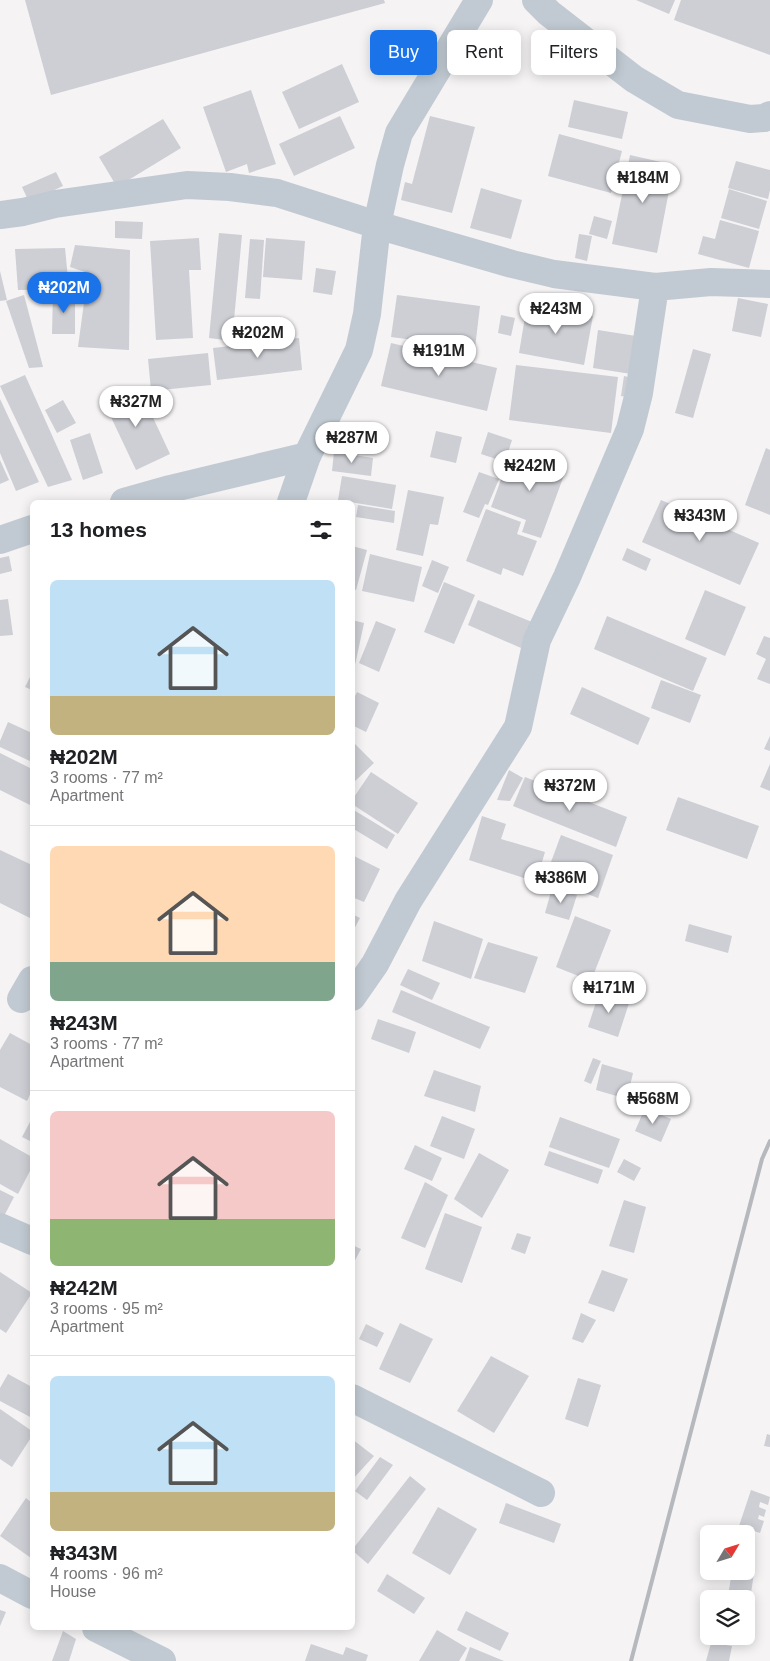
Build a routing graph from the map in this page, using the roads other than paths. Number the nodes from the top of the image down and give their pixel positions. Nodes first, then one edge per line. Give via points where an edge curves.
1 (478, 0) edge
2 (536, 0) edge
3 (770, 115) edge
4 (0, 215) edge
5 (377, 225) junction
6 (770, 284) edge
7 (656, 287) junction
8 (307, 456) junction
9 (131, 500) edge
10 (293, 500) edge
11 (30, 530) edge
12 (0, 540) edge
13 (355, 993) edge
14 (0, 1227) edge
15 (30, 1240) edge
16 (355, 1400) edge
17 (542, 1493) dead end
18 (0, 1578) edge
19 (30, 1594) edge
20 (100, 1630) edge
21 (162, 1661) edge

1 - 5 street via 399,133
2 - 3 street via 634,79 678,105 750,119
4 - 5 street via 187,185 277,193
5 - 7 street via 554,274
5 - 8 street via 367,314 359,350
6 - 7 street via 711,282
7 - 13 street via 630,429 537,640 518,727 408,901 376,964
8 - 9 street
8 - 10 street
11 - 12 street
14 - 15 street
16 - 17 street
18 - 19 street
20 - 21 street

